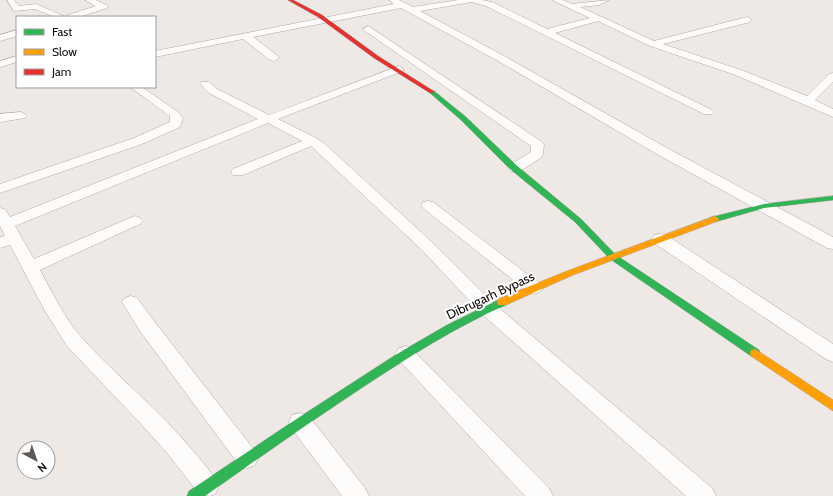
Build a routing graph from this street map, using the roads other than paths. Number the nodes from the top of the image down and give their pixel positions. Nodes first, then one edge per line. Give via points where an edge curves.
1 (89, 0) edge
2 (290, 0) edge
3 (471, 0) edge
4 (556, 0) edge
5 (605, 0) edge
6 (10, 1) dead end
7 (397, 2) edge
8 (569, 6) junction
9 (413, 10) junction
10 (60, 16) edge
11 (74, 16) edge
12 (599, 18) junction
13 (324, 19) junction
14 (747, 20) dead end
15 (368, 29) dead end
16 (547, 32) junction
17 (16, 33) edge
18 (245, 36) junction
19 (0, 38) edge
20 (653, 44) junction
21 (156, 54) edge
22 (274, 58) dead end
23 (399, 70) junction
24 (833, 76) edge
25 (205, 84) dead end
26 (136, 88) edge
27 (808, 101) junction
28 (708, 112) dead end
29 (833, 113) edge
30 (21, 116) dead end
31 (0, 118) edge
32 (268, 118) junction
33 (312, 141) junction
34 (515, 168) junction
35 (238, 172) dead end
36 (0, 189) edge
37 (833, 198) edge
38 (428, 205) dead end
39 (764, 206) junction
40 (135, 221) dead end
41 (5, 229) edge
42 (660, 239) junction
43 (833, 244) edge
44 (613, 257) junction
45 (31, 267) junction
46 (534, 288) junction
47 (131, 302) dead end
48 (487, 308) junction
49 (405, 354) junction
50 (833, 354) edge
51 (833, 406) edge
52 (300, 422) junction
53 (247, 458) junction
54 (201, 491) edge
55 (357, 496) edge
56 (541, 496) edge
57 (704, 496) edge

1 - 11 street via 104,6
2 - 13 street
3 - 9 street
3 - 16 street via 489,4
4 - 8 street
5 - 8 street
6 - 10 street via 17,9 36,6
7 - 9 street
7 - 13 street
8 - 12 street
9 - 39 street
12 - 16 street
12 - 20 street
13 - 18 street
13 - 23 street
14 - 20 street
15 - 34 street via 538,145 537,154
16 - 28 street
17 - 19 street
18 - 21 street
18 - 22 street
20 - 27 street via 737,72
23 - 32 street
23 - 34 street via 450,105
24 - 27 street
25 - 32 street via 213,91
26 - 36 street via 174,114 177,118 176,124 138,141
27 - 29 street
30 - 31 street
32 - 33 street
32 - 41 street
33 - 35 street
33 - 48 street via 420,240
34 - 44 street via 592,233
37 - 39 street, Dibrugarh Bypass
38 - 46 street
39 - 42 street, Dibrugarh Bypass via 707,221
39 - 43 street
40 - 45 street
41 - 45 street
42 - 44 street, Dibrugarh Bypass
42 - 50 street
44 - 46 street, Dibrugarh Bypass
44 - 51 street
45 - 54 street via 54,311 74,341 149,416 176,447
46 - 48 street, Dibrugarh Bypass
47 - 53 street
48 - 49 street, Dibrugarh Bypass
48 - 57 street
49 - 52 street, Dibrugarh Bypass
49 - 56 street
52 - 53 street, Dibrugarh Bypass
52 - 55 street
53 - 54 street, Dibrugarh Bypass

